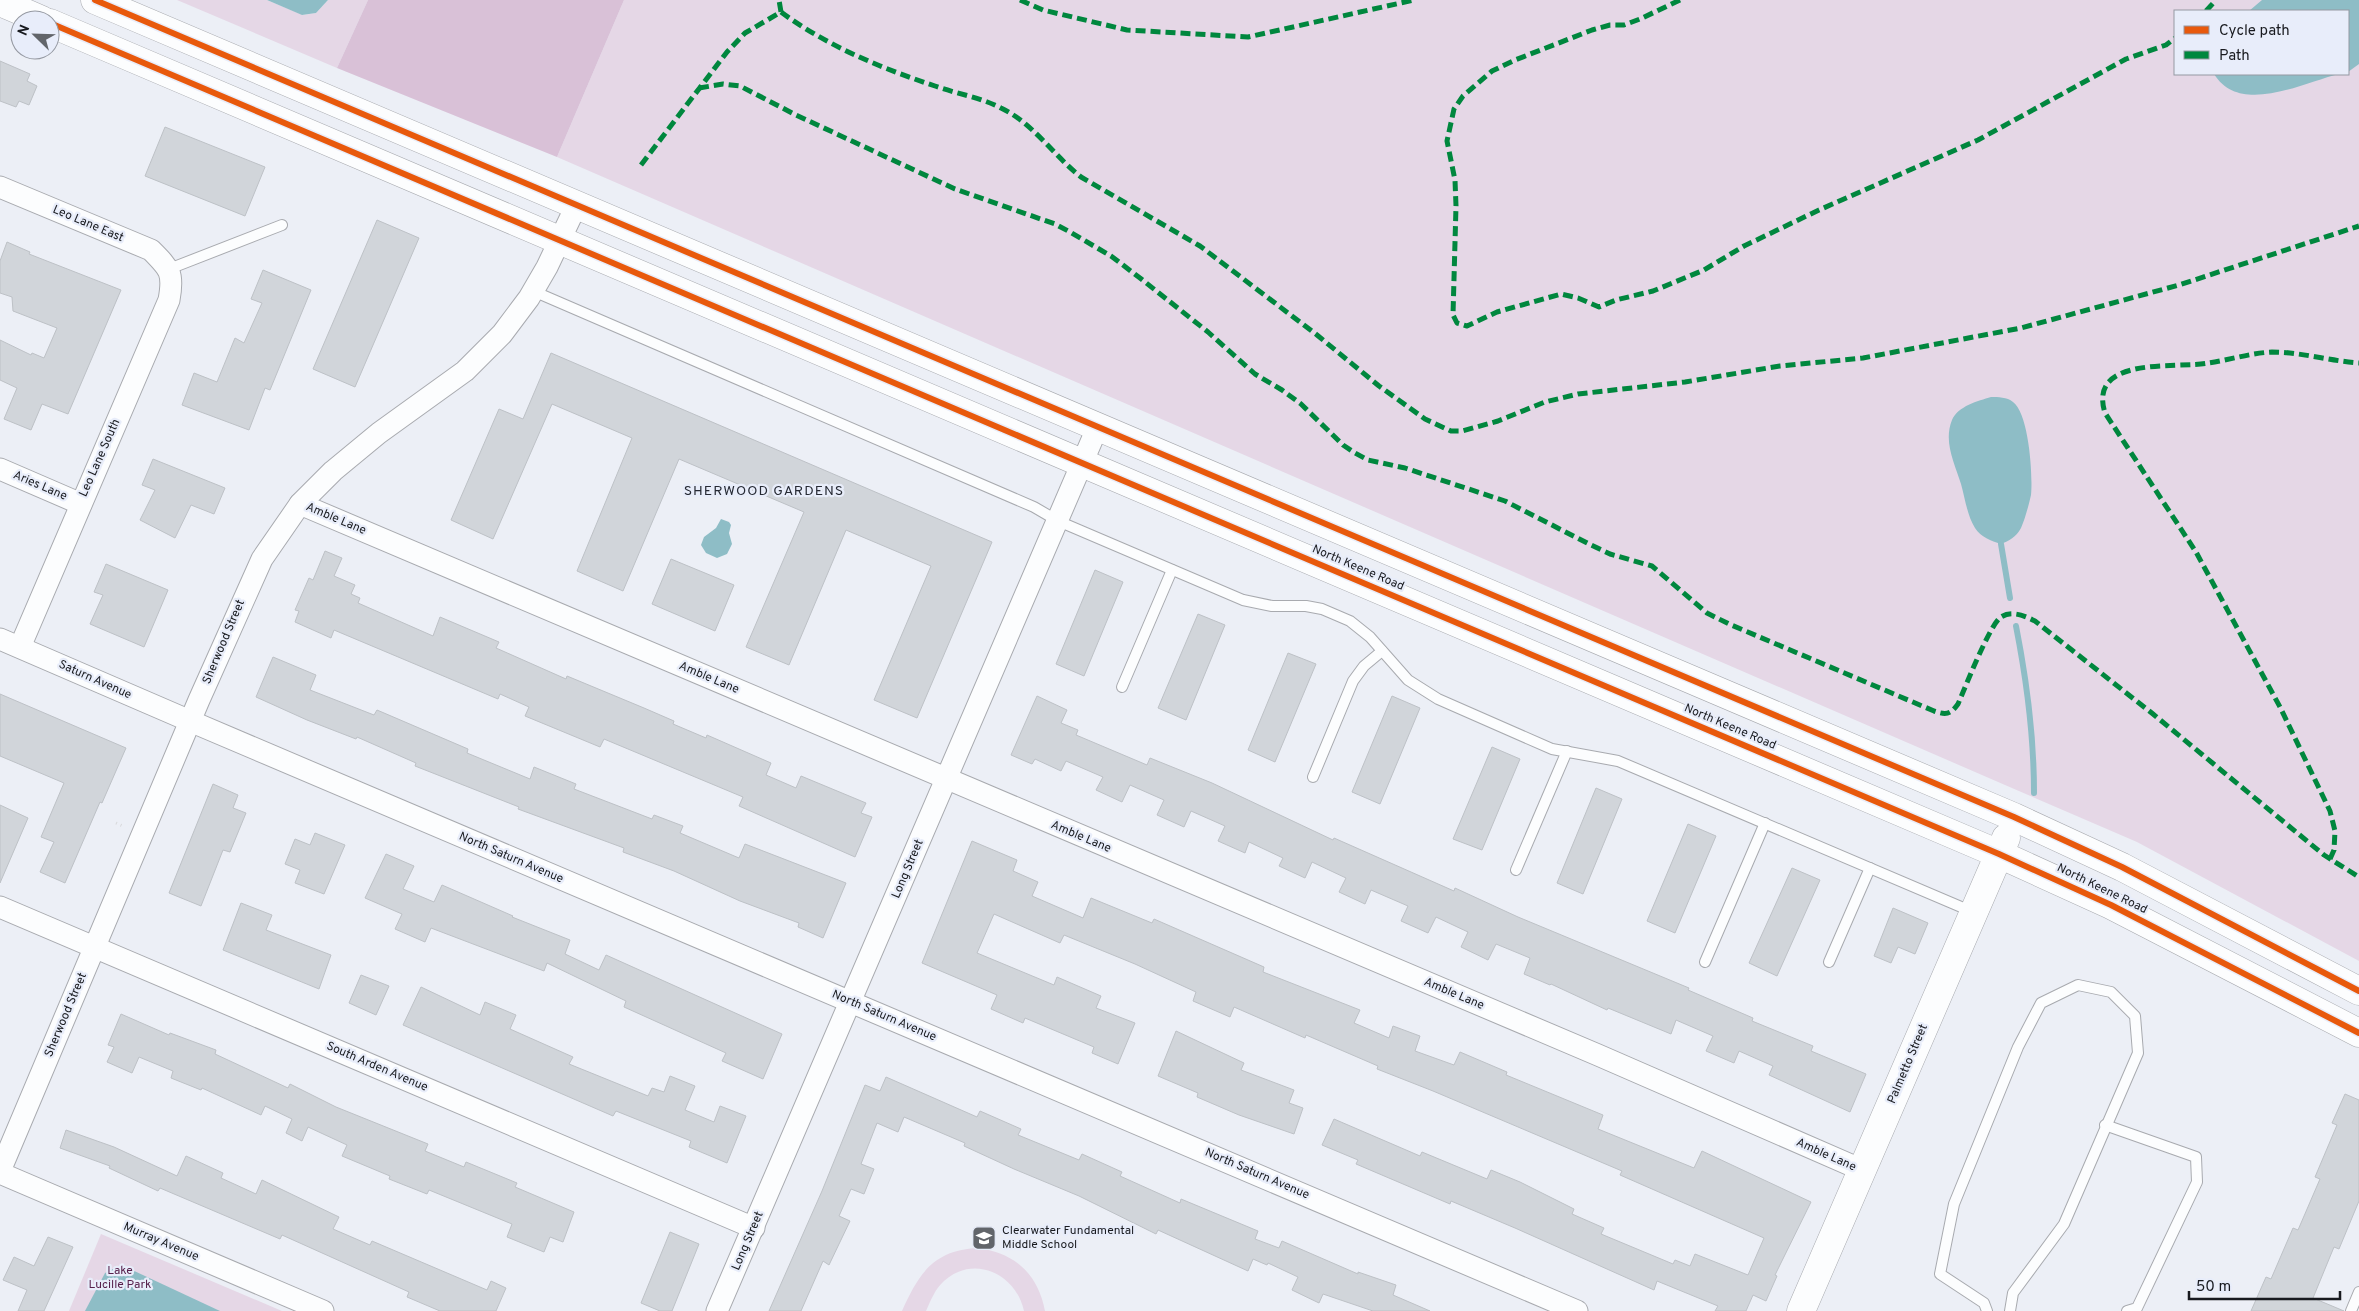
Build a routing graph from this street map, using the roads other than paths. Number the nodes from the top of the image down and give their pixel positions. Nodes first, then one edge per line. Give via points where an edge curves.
1 (95, 0) edge
2 (0, 2) edge
3 (19, 10) edge
4 (60, 28) edge
5 (0, 187) edge
6 (577, 204) junction
7 (282, 225) dead end
8 (560, 240) junction
9 (169, 269) junction
10 (533, 291) junction
11 (1098, 426) junction
12 (1083, 462) junction
13 (0, 469) edge
14 (81, 504) junction
15 (300, 504) junction
16 (1058, 521) junction
17 (1172, 570) junction
18 (0, 639) edge
19 (20, 647) junction
20 (1382, 651) junction
21 (1122, 688) dead end
22 (190, 722) junction
23 (1568, 750) junction
24 (1313, 777) dead end
25 (947, 780) junction
26 (2014, 817) junction
27 (1765, 823) junction
28 (1999, 854) junction
29 (1870, 868) junction
30 (1516, 870) dead end
31 (0, 907) edge
32 (1974, 912) junction
33 (95, 948) junction
34 (1705, 962) dead end
35 (1829, 962) dead end
36 (2359, 992) edge
37 (851, 1002) junction
38 (2359, 1033) edge
39 (2105, 1125) junction
40 (1862, 1170) junction
41 (0, 1172) edge
42 (754, 1228) junction
43 (2359, 1292) edge
44 (323, 1311) edge
45 (717, 1311) edge
46 (1577, 1311) edge
47 (1801, 1311) edge
48 (1987, 1311) edge
49 (2010, 1311) edge
50 (2126, 1311) edge
51 (2351, 1311) edge

1 - 6 main road
2 - 3 main road
4 - 8 main road, North Keene Road
5 - 9 street, Leo Lane East via 151,250
6 - 8 street, Sherwood Street
6 - 11 main road
7 - 9 lane
8 - 10 street, Sherwood Street
8 - 12 main road, North Keene Road
9 - 14 street, Leo Lane South via 173,281 170,300
10 - 15 street, Sherwood Street via 502,334 465,371 379,433
10 - 16 lane via 1034,507
11 - 12 street, Long Street
11 - 26 main road
12 - 16 street, Long Street
12 - 28 main road, North Keene Road
13 - 14 street, Aries Lane
14 - 19 street, Leo Lane South
15 - 22 street, Sherwood Street via 262,559
15 - 25 street, Amble Lane
16 - 17 lane
16 - 25 street, Long Street
17 - 20 lane via 1243,600 1272,606 1322,609 1350,621
17 - 21 lane
18 - 19 street, Saturn Avenue
19 - 22 street, Saturn Avenue
20 - 23 lane via 1408,680 1438,700 1552,749
20 - 24 lane via 1364,666 1353,681
22 - 33 street, Sherwood Street
22 - 37 street, North Saturn Avenue
23 - 27 lane via 1618,761
23 - 30 lane
25 - 37 street, Long Street
25 - 40 street, Amble Lane
26 - 28 main road, Palmetto Street
26 - 36 main road via 2122,867
27 - 29 lane
27 - 34 lane
28 - 32 main road, Palmetto Street
28 - 38 main road, North Keene Road via 2112,905
29 - 32 lane
29 - 35 lane
31 - 33 street, South Arden Avenue
32 - 40 main road, Palmetto Street
33 - 41 street, Sherwood Street
33 - 42 street, South Arden Avenue
37 - 42 street, Long Street
37 - 46 street, North Saturn Avenue
39 - 48 lane via 2138,1053 2135,1016 2111,992 2078,985 2041,1002 2018,1047 1954,1204 1940,1274 1984,1303
39 - 49 lane via 2064,1224 2014,1292
39 - 50 lane via 2196,1157 2197,1182 2137,1308
40 - 47 main road, Palmetto Street
41 - 44 street, Murray Avenue
42 - 45 street, Long Street
43 - 51 lane

